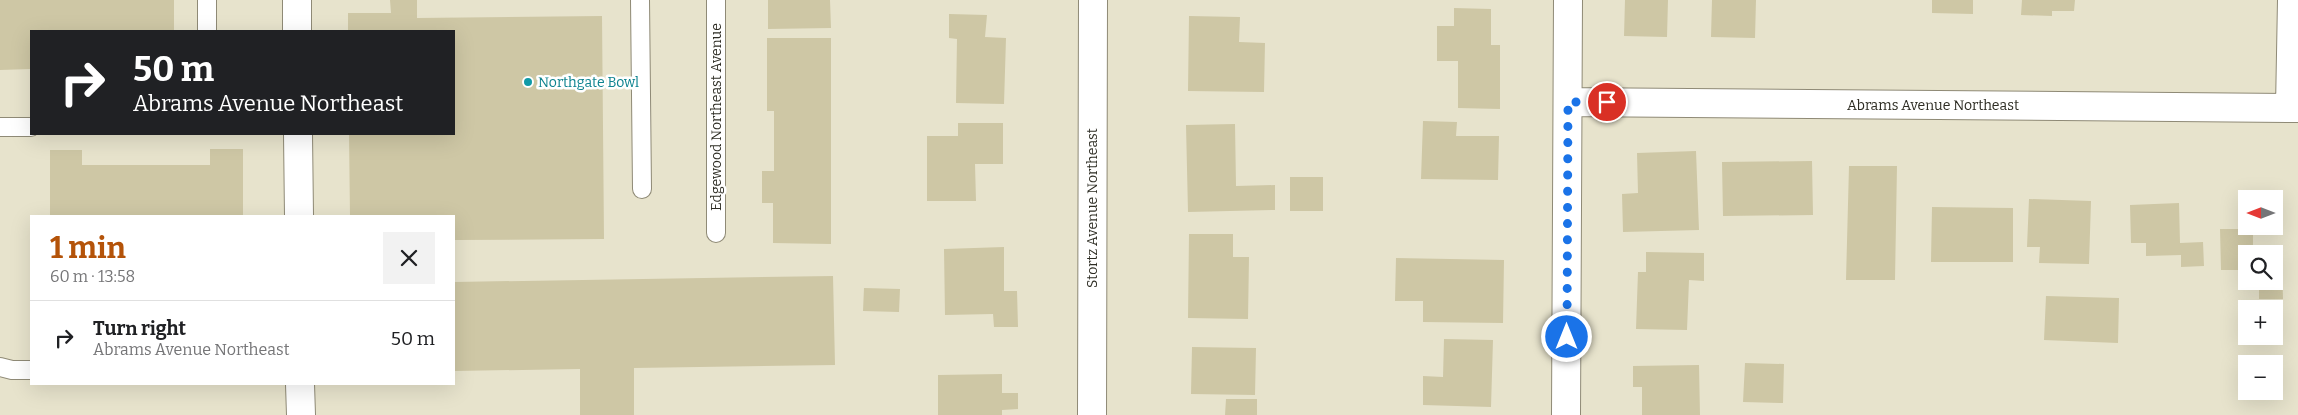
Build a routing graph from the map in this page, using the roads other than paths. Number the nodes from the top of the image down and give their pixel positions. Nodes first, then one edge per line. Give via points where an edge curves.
1 (207, 0) edge
2 (297, 0) edge
3 (640, 0) edge
4 (716, 0) edge
5 (1093, 0) edge
6 (1568, 0) edge
7 (2292, 0) edge
8 (207, 30) edge
9 (297, 30) edge
10 (1568, 102) junction
11 (2294, 108) edge
12 (30, 127) edge
13 (0, 128) edge
14 (298, 135) edge
15 (642, 189) dead end
16 (299, 215) edge
17 (716, 234) dead end
18 (0, 367) edge
19 (30, 370) edge
20 (300, 385) edge
21 (301, 415) edge
22 (1092, 415) edge
23 (1566, 415) edge

1 - 8 lane
2 - 9 street
3 - 15 lane
4 - 17 lane, Edgewood Northeast Avenue
5 - 22 street, Stortz Avenue Northeast
6 - 10 street
7 - 11 street
10 - 11 street, Abrams Avenue Northeast
10 - 23 street
12 - 13 lane
14 - 16 street
18 - 19 lane
20 - 21 street

